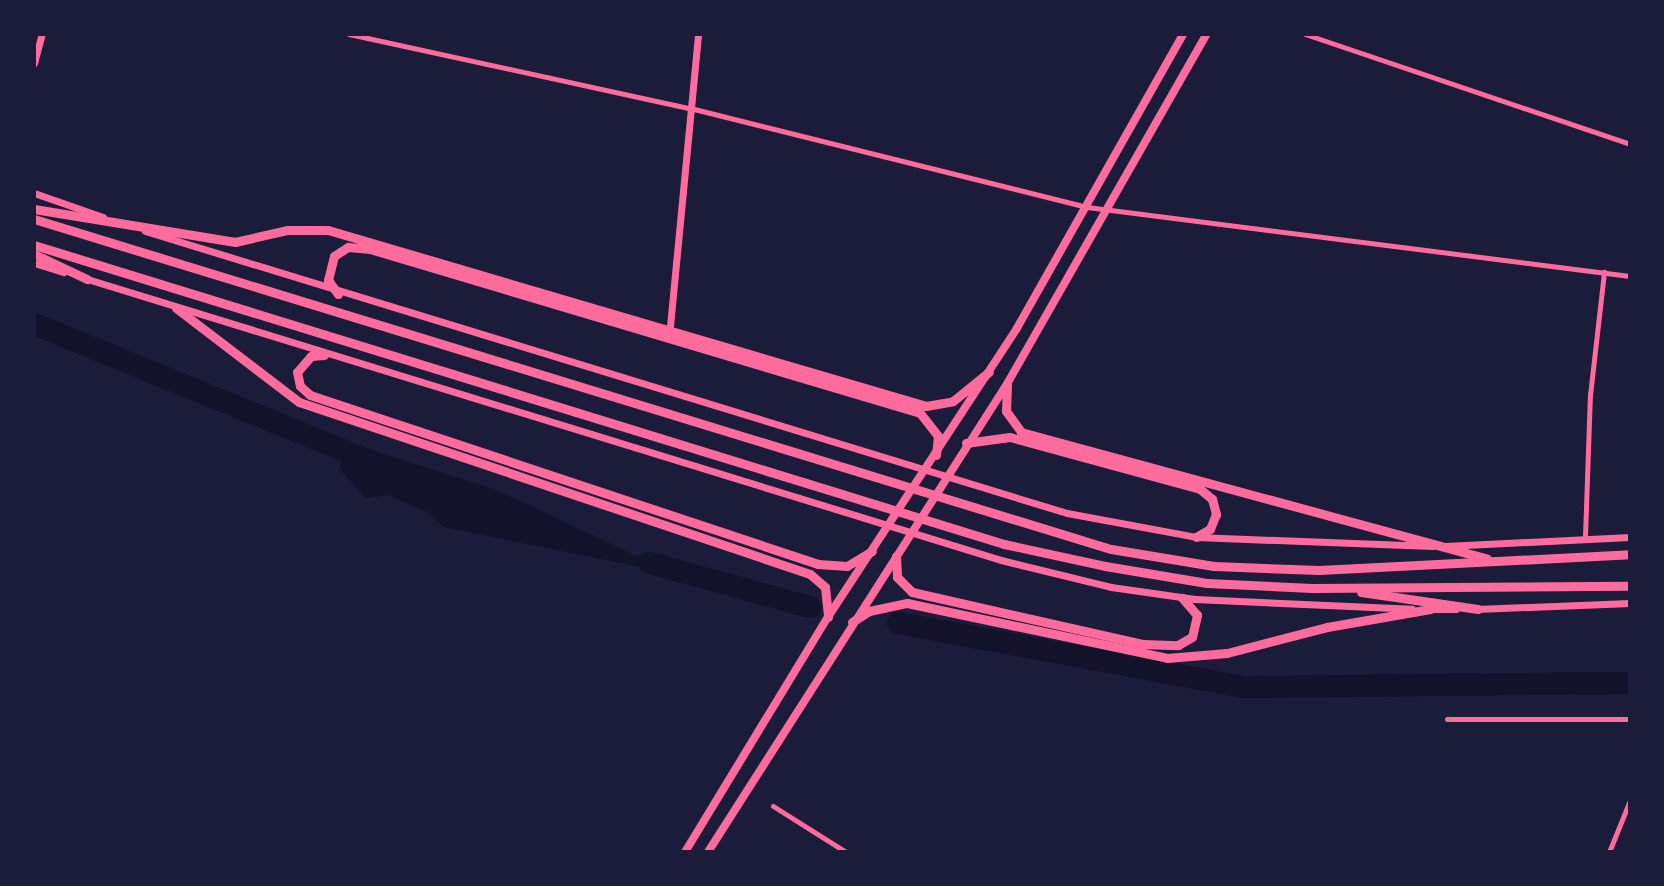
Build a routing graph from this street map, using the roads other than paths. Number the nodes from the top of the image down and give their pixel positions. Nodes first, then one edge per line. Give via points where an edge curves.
1 (42, 34) edge
2 (349, 34) edge
3 (698, 34) edge
4 (1183, 34) edge
5 (1207, 34) edge
6 (1305, 34) edge
7 (34, 63) edge
8 (694, 109) junction
9 (1630, 144) edge
10 (34, 193) edge
11 (1087, 207) junction
12 (34, 209) edge
13 (1109, 210) junction
14 (34, 219) edge
15 (113, 220) junction
16 (34, 245) edge
17 (34, 254) edge
18 (34, 263) edge
19 (1604, 272) junction
20 (1630, 276) edge
21 (87, 279) junction
22 (338, 294) junction
23 (176, 308) junction
24 (670, 326) dead end
25 (324, 355) junction
26 (989, 372) junction
27 (1007, 384) junction
28 (966, 444) junction
29 (936, 455) junction
30 (1585, 536) junction
31 (1196, 537) junction
32 (1630, 537) edge
33 (1440, 547) junction
34 (872, 551) junction
35 (1630, 554) edge
36 (896, 556) junction
37 (1498, 562) junction
38 (1630, 586) edge
39 (1330, 587) junction
40 (1182, 598) junction
41 (1630, 603) edge
42 (1430, 609) junction
43 (1478, 609) junction
44 (828, 617) junction
45 (852, 622) junction
46 (1447, 719) dead end
47 (1630, 719) edge
48 (1630, 800) edge
49 (773, 806) dead end
50 (685, 852) edge
51 (708, 852) edge
52 (846, 852) edge
53 (1609, 852) edge

1 - 7 street
2 - 8 street
3 - 8 street
4 - 11 main road
5 - 13 main road
6 - 9 street
8 - 11 street
8 - 24 street
10 - 15 street
11 - 13 street
11 - 26 main road
12 - 15 highway
13 - 19 street
13 - 27 main road
14 - 37 highway via 1111,549 1214,566 1319,570
15 - 22 street
15 - 26 highway via 235,242 287,230 328,230 926,406 953,401
16 - 39 highway via 1004,544 1207,583
17 - 21 highway
18 - 21 street
19 - 20 street
19 - 30 street via 1590,395
21 - 23 street
22 - 29 highway via 328,280 329,263 340,250 357,247 920,413 938,436
22 - 31 street via 1067,513
23 - 25 street
23 - 44 highway via 299,402 810,574 825,587
25 - 34 highway via 311,356 297,372 300,386 310,395 818,564 847,566
25 - 40 street via 1001,560
26 - 29 main road
27 - 28 main road
27 - 33 highway via 1006,411 1021,432
28 - 31 highway via 1010,437 1200,489 1212,499 1216,514 1210,529
28 - 36 main road
29 - 34 main road
30 - 32 street
30 - 33 street
31 - 33 street
33 - 37 highway
34 - 44 main road
35 - 37 highway
36 - 40 highway via 897,577 912,592 1142,644 1178,645 1192,637 1197,615
36 - 45 main road
38 - 39 highway
39 - 43 highway
40 - 42 street via 1300,608
41 - 43 street
42 - 43 street
42 - 45 highway via 1327,627 1227,653 1167,658 907,603 869,611
44 - 50 main road
45 - 51 main road
46 - 47 street
48 - 53 street
49 - 52 street

